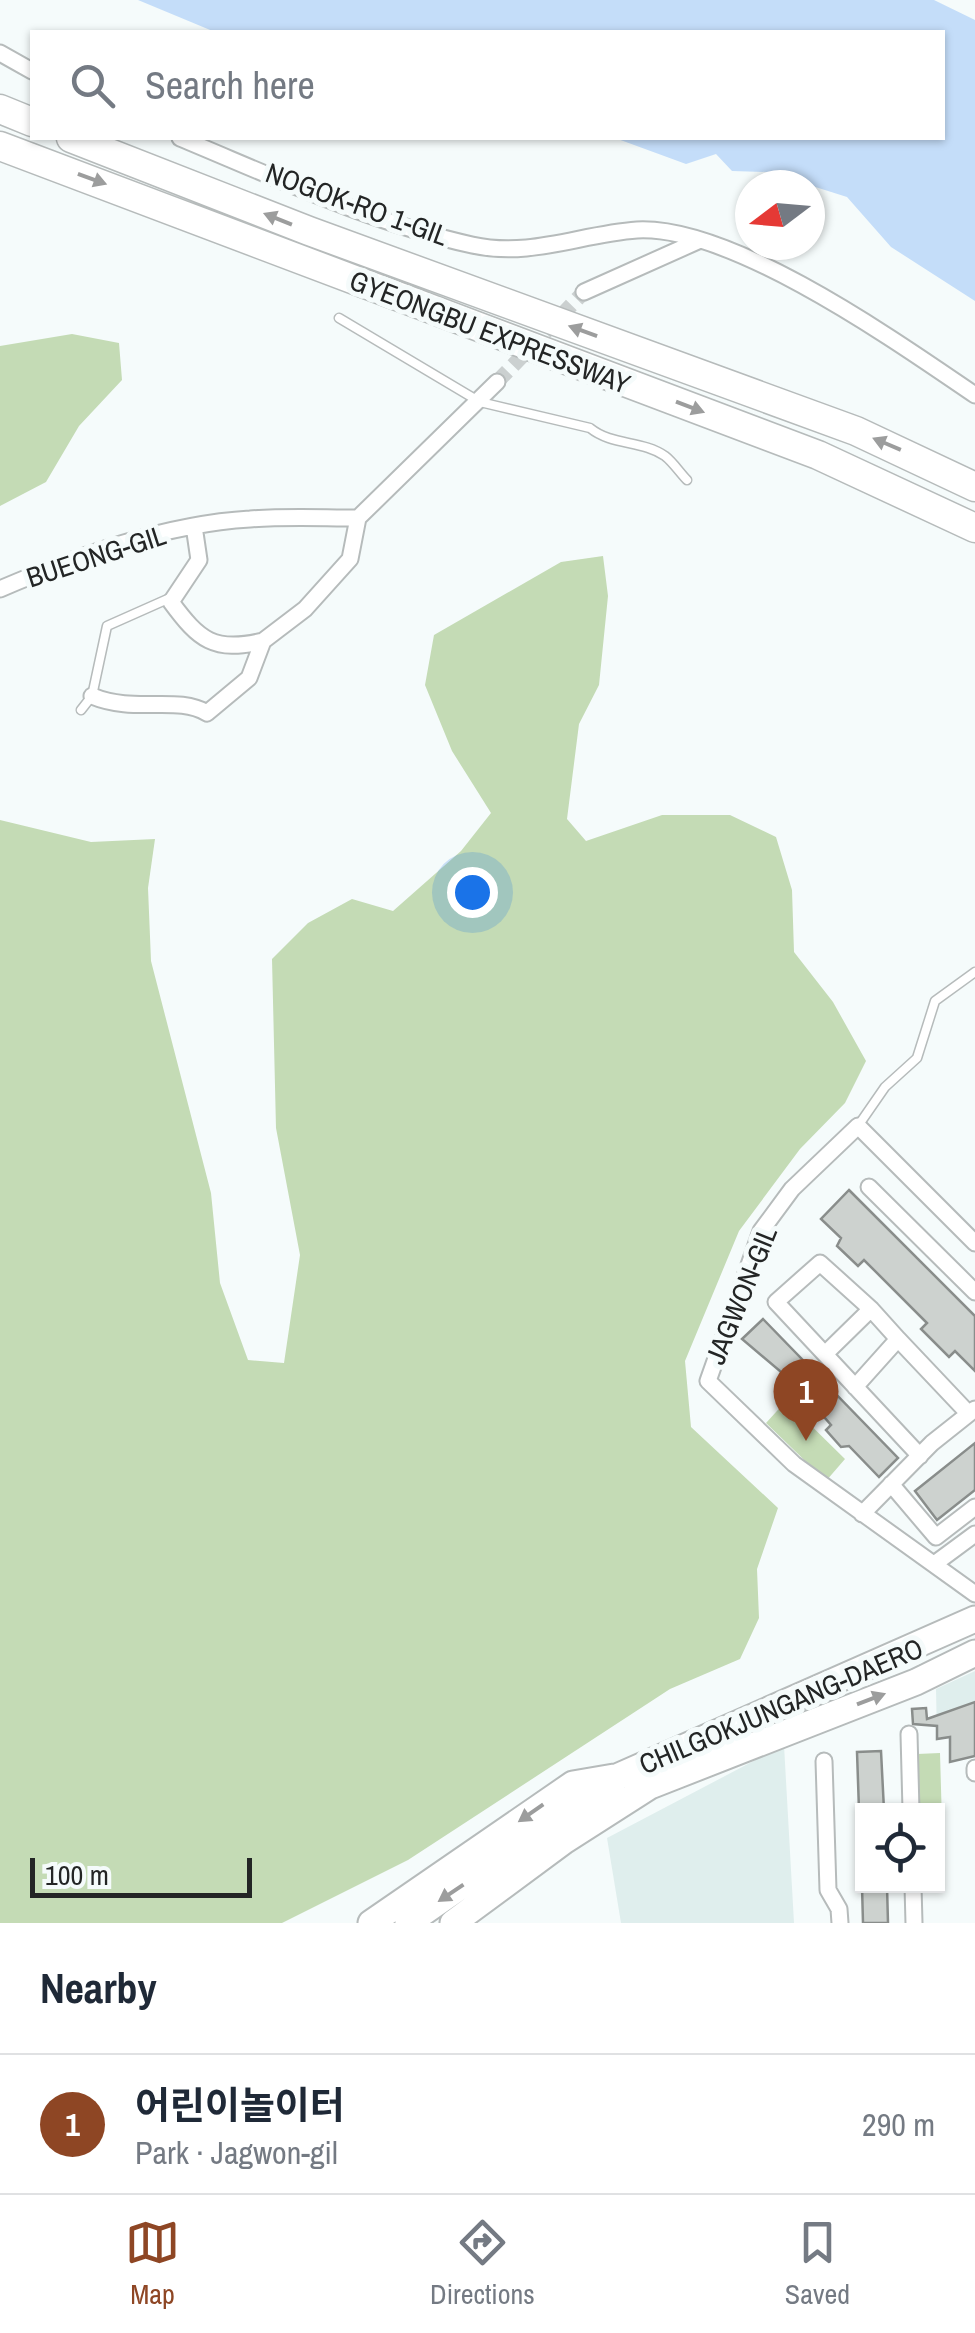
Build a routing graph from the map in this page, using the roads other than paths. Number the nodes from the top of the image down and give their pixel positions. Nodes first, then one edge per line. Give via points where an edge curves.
1 (0, 52) edge
2 (30, 70) edge
3 (0, 110) edge
4 (30, 121) edge
5 (76, 140) edge
6 (185, 140) edge
7 (0, 146) edge
8 (698, 241) junction
9 (584, 292) tunnel mouth
10 (339, 318) dead end
11 (497, 382) tunnel mouth
12 (975, 395) edge
13 (480, 402) junction
14 (686, 480) dead end
15 (975, 487) edge
16 (358, 518) junction
17 (194, 526) junction
18 (975, 528) edge
19 (0, 590) edge
20 (174, 597) junction
21 (263, 641) junction
22 (92, 696) junction
23 (81, 710) dead end
24 (975, 972) edge
25 (858, 1126) junction
26 (869, 1188) dead end
27 (975, 1244) edge
28 (975, 1292) edge
29 (871, 1310) junction
30 (898, 1339) junction
31 (824, 1354) junction
32 (855, 1387) junction
33 (972, 1411) edge
34 (920, 1456) junction
35 (891, 1484) junction
36 (975, 1506) edge
37 (862, 1514) junction
38 (975, 1534) edge
39 (937, 1562) junction
40 (975, 1594) edge
41 (975, 1619) edge
42 (975, 1653) edge
43 (909, 1734) dead end
44 (824, 1761) dead end
45 (618, 1776) junction
46 (650, 1786) junction
47 (911, 1803) edge
48 (597, 1807) junction
49 (913, 1893) edge
50 (370, 1923) edge
51 (408, 1923) edge
52 (453, 1923) edge
53 (478, 1923) edge
54 (840, 1923) edge
55 (914, 1923) edge

1 - 2 street
3 - 4 highway
15 -> 5 highway, GYEONGBU EXPRESSWAY via 856,431
6 - 8 street, NOGOK-RO 1-GIL via 392,222 474,246 528,252 638,230
7 -> 18 highway, GYEONGBU EXPRESSWAY via 818,456
8 - 9 street
8 - 12 street, NOGOK-RO 1-GIL via 740,254 856,314
10 - 13 lane
11 - 13 street
13 - 14 lane via 650,449
13 - 16 street
16 - 17 street, BUEONG-GIL via 249,518
16 - 21 street via 350,559 306,608
17 - 19 street, BUEONG-GIL via 47,569
17 - 20 street, BUEONG-GIL via 199,560
20 - 21 street via 171,602 197,636 238,647
20 - 22 lane via 107,626
21 - 22 street via 250,678 207,712 191,704 118,706
22 - 23 lane
24 - 25 lane via 934,1001 918,1058 885,1087
25 - 27 street
25 - 37 street, JAGWON-GIL via 792,1189 761,1231 708,1381 794,1464
26 - 28 street
29 - 30 street
29 - 31 street
29 - 31 street via 820,1263 776,1302
30 - 32 street
30 - 33 street
31 - 32 street
32 - 34 street
33 - 34 street
34 - 35 street
35 - 36 street via 936,1537
35 - 37 street
37 - 39 street, JAGWON-GIL
38 - 39 street
39 - 40 street, JAGWON-GIL
41 - 45 main road, CHILGOKJUNGANG-DAERO
46 -> 42 main road, CHILGOKJUNGANG-DAERO
43 - 47 street
44 - 54 street via 828,1890
45 - 48 main road, CHILGOKJUNGANG-DAERO
45 -> 50 main road via 573,1784
46 - 48 main road, CHILGOKJUNGANG-DAERO
46 - 53 main road
48 -> 51 main road
48 - 52 main road
49 - 55 street

